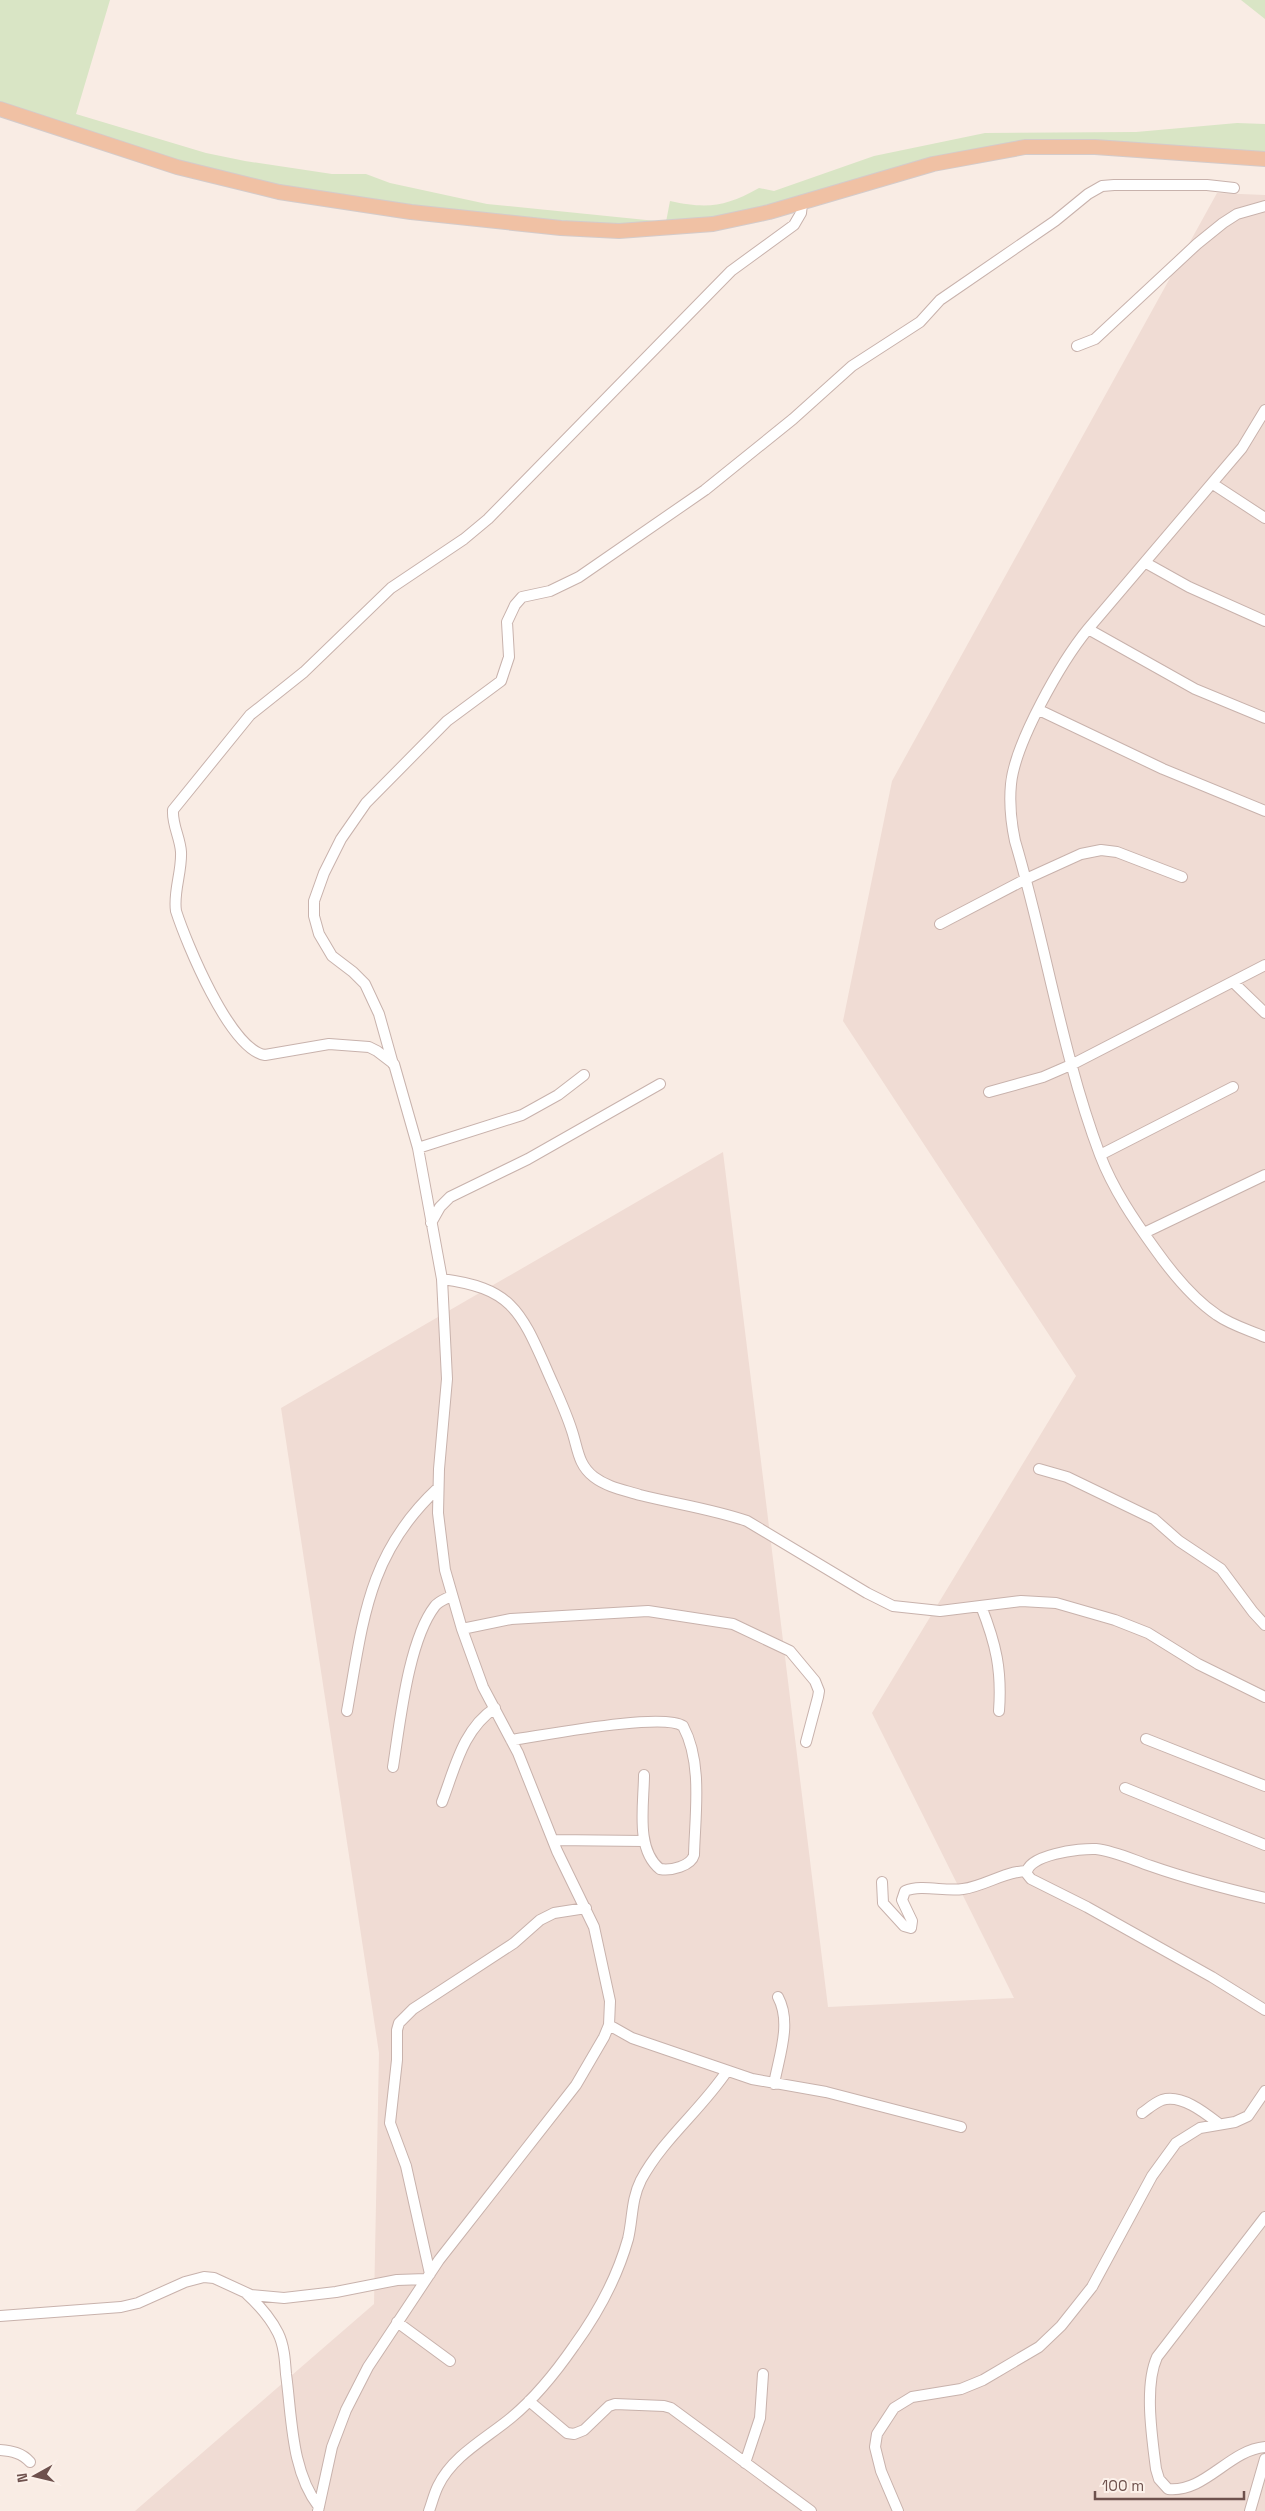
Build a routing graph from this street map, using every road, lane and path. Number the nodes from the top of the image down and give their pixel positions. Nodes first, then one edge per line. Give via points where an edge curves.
1 (0, 109) edge
2 (1265, 159) edge
3 (1234, 188) dead end
4 (802, 204) junction
5 (1265, 206) edge
6 (1077, 346) dead end
7 (1264, 412) edge
8 (1213, 484) junction
9 (1265, 518) edge
10 (1146, 563) junction
11 (1265, 621) edge
12 (1088, 629) junction
13 (1039, 710) junction
14 (1265, 718) edge
15 (1265, 811) edge
16 (1182, 877) dead end
17 (1026, 879) junction
18 (940, 924) dead end
19 (1265, 965) edge
20 (1234, 983) junction
21 (1265, 1012) edge
22 (394, 1064) junction
23 (1073, 1064) junction
24 (584, 1075) dead end
25 (660, 1084) dead end
26 (1233, 1087) dead end
27 (989, 1092) dead end
28 (418, 1148) junction
29 (1100, 1155) junction
30 (1265, 1175) edge
31 (431, 1223) junction
32 (1144, 1233) junction
33 (442, 1279) junction
34 (1265, 1337) edge
35 (1039, 1470) dead end
36 (438, 1488) junction
37 (452, 1596) junction
38 (981, 1606) junction
39 (1265, 1625) edge
40 (462, 1629) junction
41 (1265, 1697) edge
42 (495, 1708) junction
43 (347, 1711) dead end
44 (999, 1712) dead end
45 (1146, 1739) dead end
46 (511, 1740) junction
47 (806, 1742) dead end
48 (393, 1767) dead end
49 (644, 1775) dead end
50 (1265, 1786) edge
51 (1125, 1788) dead end
52 (442, 1802) dead end
53 (553, 1840) junction
54 (644, 1841) junction
55 (1265, 1845) edge
56 (1026, 1871) junction
57 (882, 1882) dead end
58 (1265, 1898) edge
59 (586, 1908) junction
60 (778, 1997) dead end
61 (1265, 2010) edge
62 (609, 2025) junction
63 (727, 2071) junction
64 (774, 2084) junction
65 (1265, 2091) edge
66 (1142, 2113) dead end
67 (1218, 2123) junction
68 (961, 2127) dead end
69 (1265, 2217) edge
70 (428, 2277) junction
71 (246, 2293) junction
72 (0, 2316) edge
73 (397, 2322) junction
74 (450, 2361) dead end
75 (764, 2374) dead end
76 (529, 2401) junction
77 (1265, 2447) edge
78 (0, 2450) edge
79 (1265, 2459) edge
80 (30, 2462) dead end
81 (745, 2463) junction
82 (318, 2509) edge
83 (429, 2511) edge
84 (811, 2511) edge
85 (898, 2511) edge
86 (1250, 2511) edge

1 - 4 main road via 224,180 279,192 411,212 618,231 713,224
2 - 4 main road via 1095,147 1025,147 933,164
3 - 22 street via 1114,184 1088,194 1055,221 940,300 920,322 852,366 705,490 579,577 550,591 522,597 507,622 509,657 501,681 447,721 366,803 341,839 314,900 319,934 332,956 353,972 367,989 380,1014
4 - 22 street via 794,225 731,271 488,519 391,588 298,678 243,721 173,810 181,852 176,911 206,984 246,1044 265,1055 316,1045 359,1046 377,1051
5 - 6 street via 1237,214 1223,223 1196,244 1095,339
7 - 8 street via 1242,448
8 - 9 street
8 - 10 street
10 - 11 street
10 - 12 street
12 - 13 street via 1067,656
12 - 14 street via 1195,689
13 - 15 street via 1163,769
13 - 17 street via 1023,744 1011,782 1010,811
16 - 17 street via 1108,850 1081,854
17 - 18 street
17 - 23 street
19 - 20 street
20 - 21 street
20 - 23 street
22 - 28 street
23 - 27 street via 1043,1077
23 - 29 street
24 - 28 street via 522,1116
25 - 31 street via 528,1160 450,1197
26 - 29 street
28 - 31 street
29 - 32 street via 1115,1187
30 - 32 street
31 - 33 street
32 - 34 street via 1169,1269 1211,1310
33 - 36 street via 448,1380
33 - 38 street via 470,1283 491,1291 504,1298 522,1317 568,1420 577,1456 595,1478 614,1488 746,1521 893,1606 940,1611
35 - 39 street via 1067,1476 1154,1520 1221,1569
36 - 37 street via 440,1537
36 - 43 street via 411,1515 381,1562 364,1621
37 - 40 street
37 - 48 street via 434,1607 419,1641 408,1674
38 - 41 street via 1037,1601 1056,1603 1115,1620 1148,1633 1198,1664
38 - 44 street via 997,1652
40 - 42 street via 483,1687
40 - 47 street via 511,1619 648,1611 733,1624 790,1651 815,1682 819,1691
42 - 46 street
42 - 52 street via 476,1724 468,1737
45 - 50 street
46 - 53 street
46 - 54 street via 630,1724 672,1722 683,1726 695,1774 693,1860 660,1870 648,1856
49 - 54 street
51 - 55 street
53 - 54 street
53 - 59 street
56 - 57 street via 1004,1874 966,1889 914,1889 905,1892 902,1900 912,1922 910,1928 904,1926 883,1903
56 - 58 street via 1029,1864 1042,1858 1097,1850
56 - 61 street via 1031,1879 1080,1903
59 - 62 street via 594,1927 608,1988
59 - 70 street via 554,1913 540,1920 514,1943 413,2009 399,2023 390,2123 406,2166
60 - 64 street via 783,2005 785,2021
62 - 63 street via 632,2038
62 - 70 street via 576,2085
63 - 64 street
63 - 76 street via 714,2091 672,2136 648,2168 633,2197 629,2236 616,2274 588,2327 551,2378
64 - 68 street via 826,2092
65 - 67 street via 1248,2116 1235,2122
66 - 67 street via 1158,2102 1171,2099 1198,2108
67 - 85 street via 1200,2128 1176,2143 1152,2176 1092,2287 1061,2326 1039,2347 983,2380 953,2390 912,2397 894,2408 878,2434 875,2447
69 - 77 street via 1157,2357 1151,2373 1156,2469 1158,2479 1168,2489 1182,2490 1240,2456
70 - 71 street via 284,2298
70 - 73 street
71 - 72 street via 214,2278 204,2277 121,2307
71 - 82 street via 269,2316 279,2335 303,2482
73 - 74 street
73 - 82 street via 368,2367 346,2410 332,2447
75 - 81 street via 760,2418
76 - 81 street via 567,2432 574,2434 584,2430 614,2404 664,2406 684,2416
76 - 83 street via 453,2465 438,2487
78 - 80 street via 15,2452
79 - 86 street
81 - 84 street

